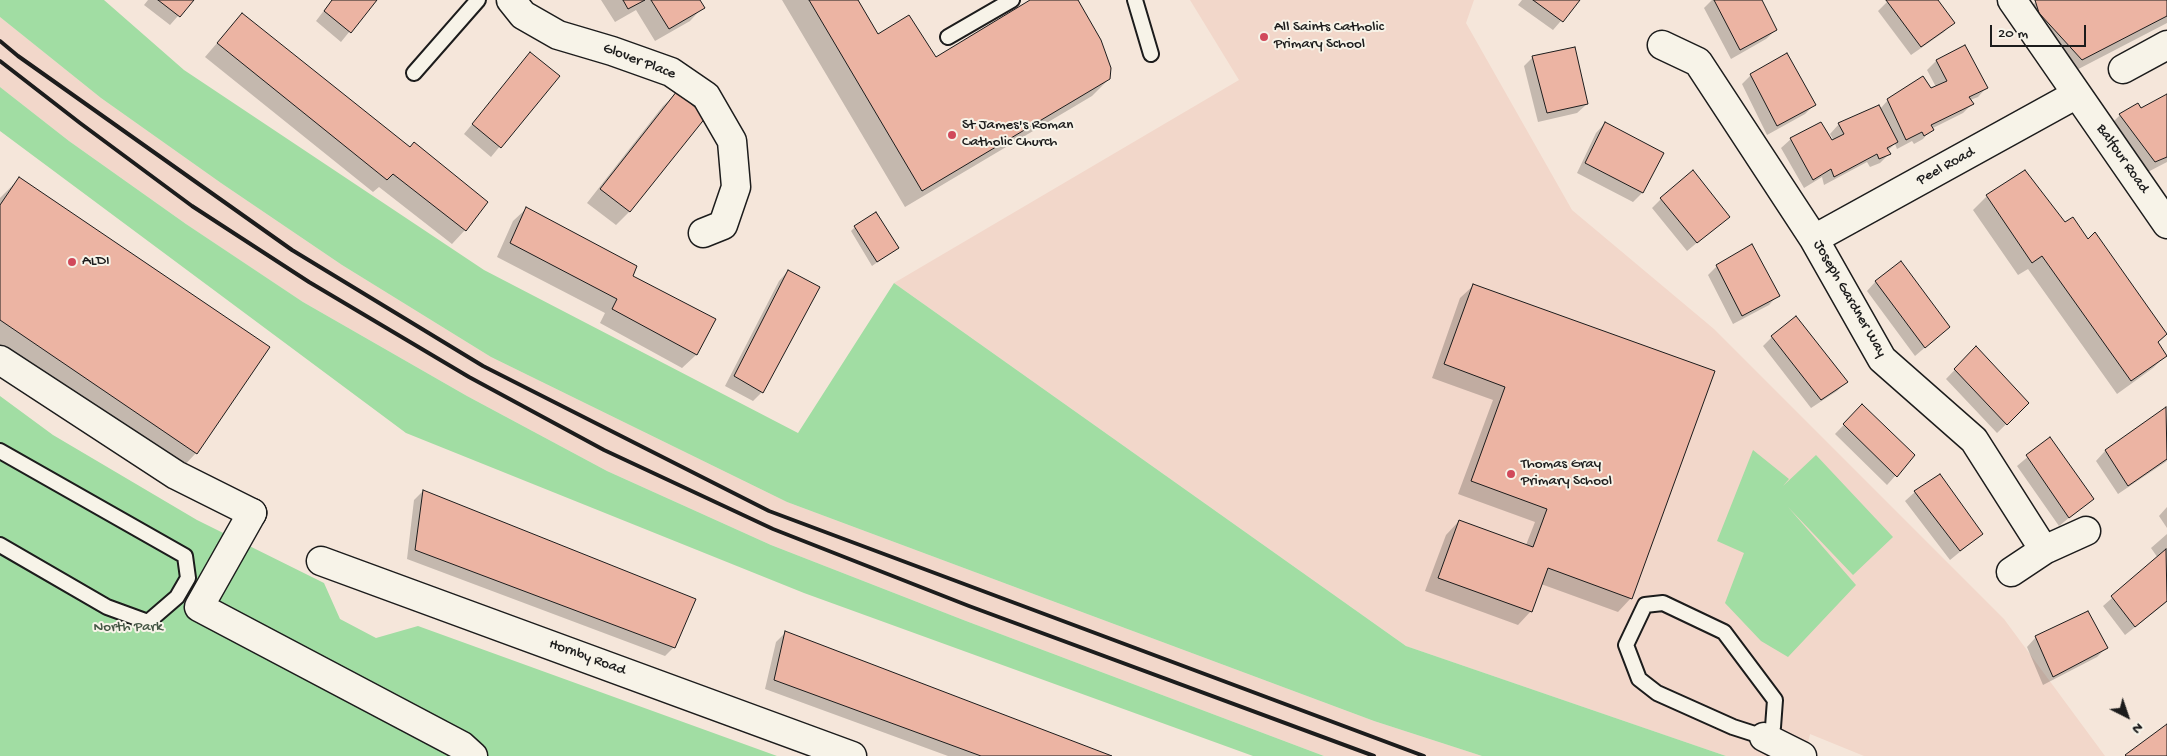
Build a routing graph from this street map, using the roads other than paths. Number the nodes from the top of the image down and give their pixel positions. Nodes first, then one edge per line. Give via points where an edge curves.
1 (478, 0) edge
2 (511, 0) edge
3 (1012, 0) edge
4 (1135, 0) edge
5 (2012, 0) edge
6 (948, 37) dead end
7 (1662, 45) dead end
8 (2167, 45) edge
9 (1151, 54) dead end
10 (2122, 69) dead end
11 (414, 73) dead end
12 (2077, 94) junction
13 (2167, 224) edge
14 (703, 233) dead end
15 (1814, 239) junction
16 (0, 360) edge
17 (0, 451) edge
18 (2086, 531) dead end
19 (0, 545) edge
20 (2044, 550) junction
21 (321, 561) dead end
22 (2011, 572) dead end
23 (1764, 737) junction
24 (473, 756) edge
25 (852, 756) edge
26 (1802, 756) edge

1 - 11 lane
2 - 14 street, Glover Place via 523,15 558,35 612,50 671,72 706,96 732,141 736,187 723,225
3 - 6 lane
4 - 9 lane
5 - 12 street, Balfour Road
7 - 15 street, Joseph Gardner Way via 1698,62
8 - 10 street
12 - 13 street, Balfour Road
12 - 15 street, Peel Road
15 - 20 street, Joseph Gardner Way via 1882,359 1974,440
16 - 24 street via 176,475 252,512 199,607 462,746
17 - 19 lane via 185,556 188,578 178,597 148,622 107,607
18 - 20 street
20 - 22 street
21 - 25 street, Hornby Road
23 - 23 lane via 1658,694 1639,680 1626,644 1645,605 1663,603 1724,632 1775,700 1773,727
23 - 26 street

